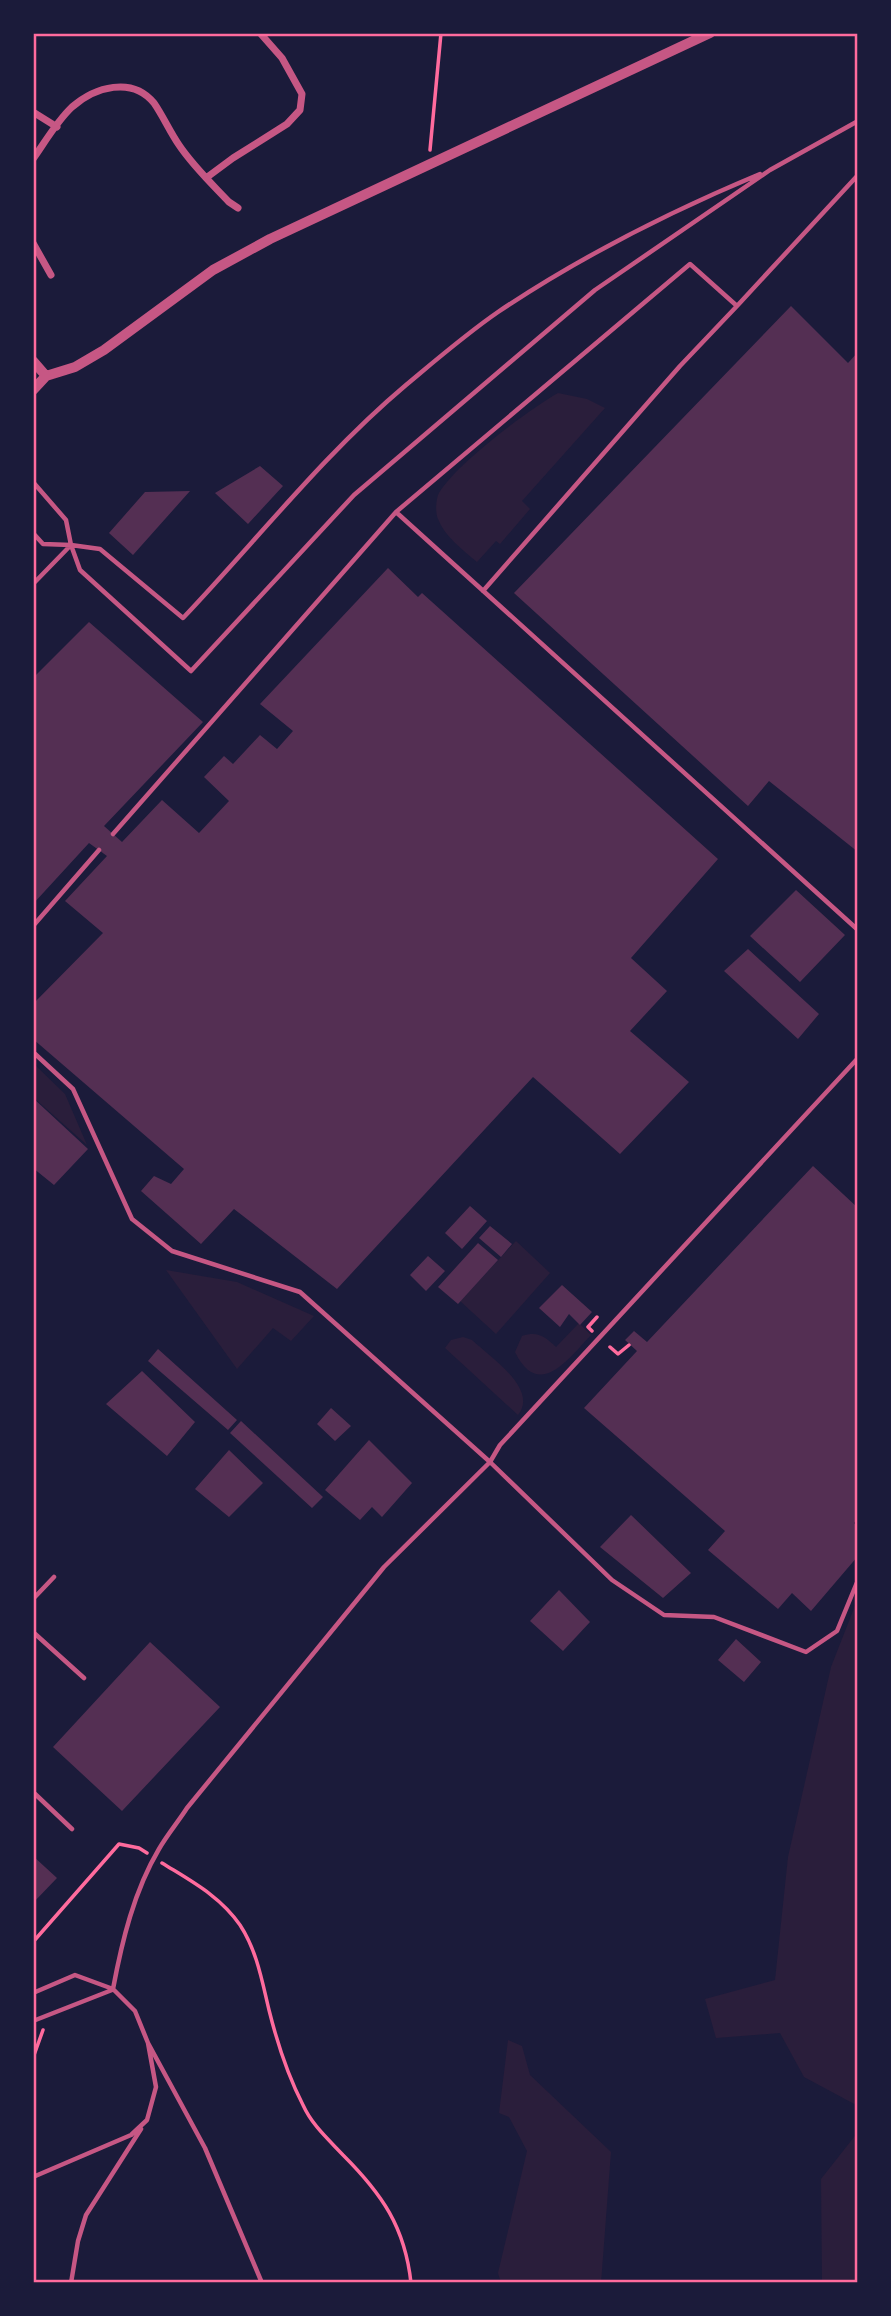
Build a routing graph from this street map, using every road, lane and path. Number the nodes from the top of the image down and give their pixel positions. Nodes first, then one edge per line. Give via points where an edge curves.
1 (260, 33) edge
2 (441, 33) edge
3 (710, 33) edge
4 (33, 112) edge
5 (858, 121) edge
6 (57, 127) junction
7 (33, 159) edge
8 (429, 164) junction
9 (771, 170) junction
10 (858, 175) edge
11 (206, 178) junction
12 (238, 208) dead end
13 (33, 243) edge
14 (51, 275) dead end
15 (737, 306) junction
16 (33, 361) edge
17 (46, 376) junction
18 (33, 390) edge
19 (33, 482) edge
20 (396, 512) junction
21 (33, 533) edge
22 (71, 545) junction
23 (33, 584) edge
24 (483, 591) junction
25 (113, 835) dead end
26 (99, 850) dead end
27 (33, 926) edge
28 (858, 930) edge
29 (33, 1052) edge
30 (858, 1058) edge
31 (629, 1345) dead end
32 (610, 1347) dead end
33 (490, 1462) junction
34 (54, 1577) dead end
35 (858, 1580) edge
36 (33, 1599) edge
37 (33, 1632) edge
38 (84, 1678) dead end
39 (33, 1792) edge
40 (72, 1829) dead end
41 (139, 1848) dead end
42 (178, 1873) dead end
43 (33, 1942) edge
44 (113, 1989) junction
45 (33, 1993) edge
46 (42, 2017) junction
47 (33, 2021) edge
48 (148, 2043) junction
49 (33, 2058) edge
50 (147, 2119) junction
51 (33, 2177) edge
52 (71, 2283) edge
53 (262, 2283) edge
54 (411, 2283) edge

1 - 11 street via 282,58 302,94 300,110 287,124
2 - 8 path
3 - 8 street
4 - 6 street
5 - 9 lane
6 - 7 street
6 - 11 street via 71,108 93,93 117,86 137,90 154,103
8 - 17 street via 270,239 172,299 104,350 75,367
9 - 22 lane via 680,209 586,258 496,313 405,386 318,470 183,618 100,549
9 - 22 lane via 595,290 354,495 191,671 80,569
10 - 15 lane
11 - 12 street
13 - 14 street
15 - 20 lane via 690,264
15 - 24 lane
16 - 17 street
17 - 18 street
19 - 22 lane via 66,520
20 - 24 lane
20 - 25 lane
21 - 22 lane via 43,544
22 - 23 lane
24 - 28 lane
26 - 27 lane
29 - 33 lane via 73,1089 132,1219 172,1251 300,1292
30 - 33 lane via 509,1435
31 - 32 path via 618,1354
33 - 35 lane via 612,1580 664,1615 714,1618 806,1652 837,1631
33 - 44 lane via 384,1567 159,1847 132,1909
34 - 36 lane
37 - 38 lane
39 - 40 lane
41 - 43 path via 119,1844
42 - 54 path via 214,1896 241,1928 258,1963 285,2063 304,2107 388,2208 403,2243
44 - 45 lane via 75,1975
44 - 46 lane
44 - 48 lane via 135,2011
46 - 47 lane
46 - 49 path via 43,2032
48 - 50 lane via 156,2087
48 - 53 lane via 205,2148
50 - 51 lane via 131,2135
50 - 52 lane via 86,2215

